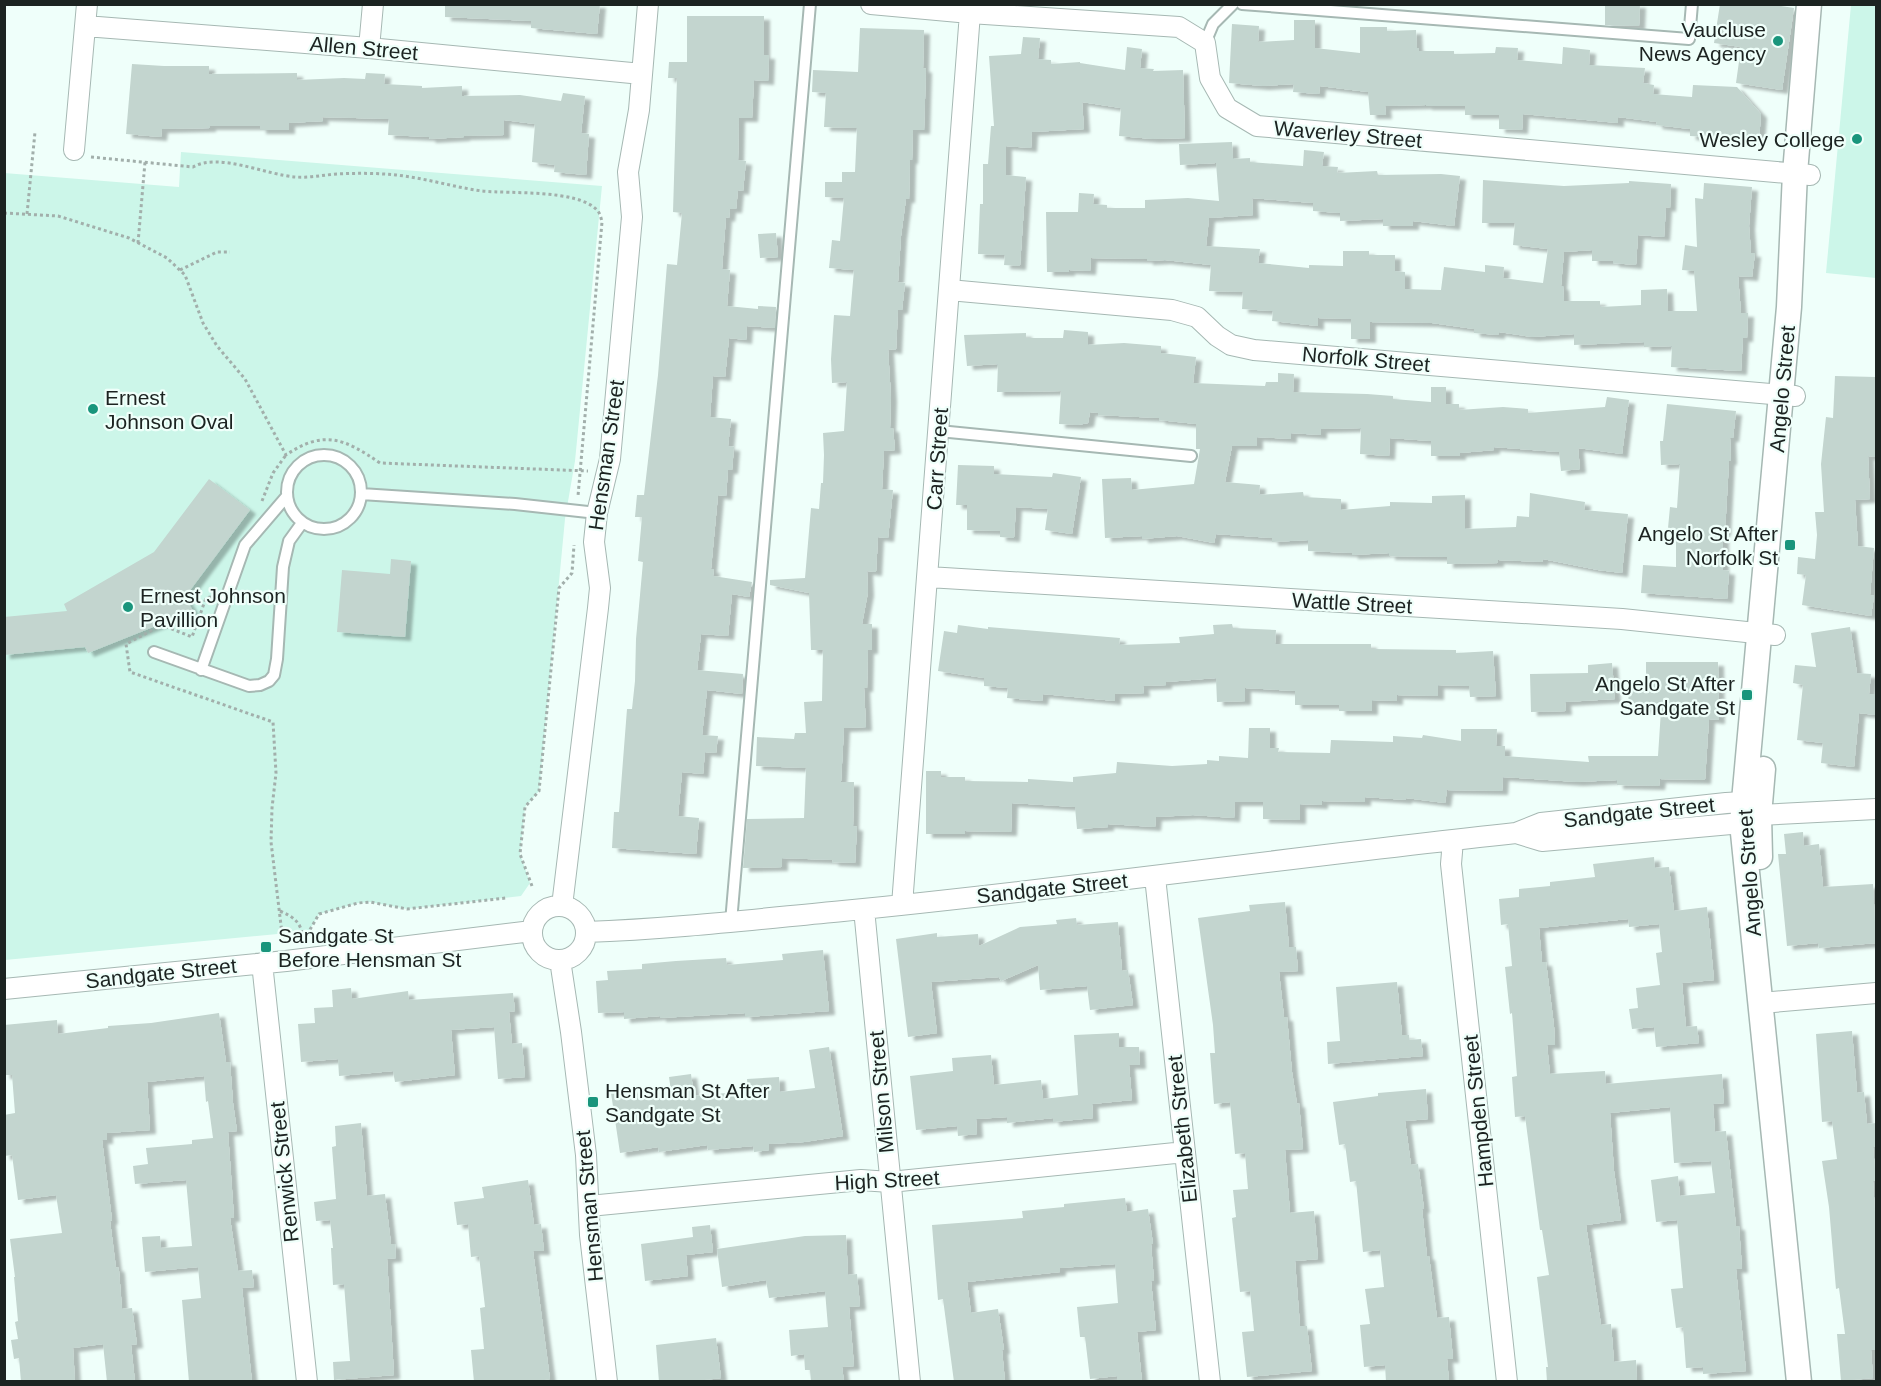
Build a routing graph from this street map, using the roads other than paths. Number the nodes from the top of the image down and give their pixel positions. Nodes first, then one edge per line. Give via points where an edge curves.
1 (87, 4) edge
2 (373, 4) edge
3 (648, 4) edge
4 (810, 4) edge
5 (871, 4) edge
6 (1233, 4) edge
7 (1242, 4) edge
8 (1692, 4) edge
9 (1809, 4) edge
10 (1826, 4) edge
11 (970, 13) junction
12 (85, 26) junction
13 (1205, 43) junction
14 (369, 48) junction
15 (642, 74) junction
16 (74, 150) road end
17 (1803, 174) junction
18 (949, 290) junction
19 (1788, 395) junction
20 (939, 431) junction
21 (1191, 456) dead end
22 (361, 494) junction
23 (287, 496) junction
24 (597, 513) junction
25 (302, 523) junction
26 (928, 577) junction
27 (1767, 634) junction
28 (154, 652) dead end
29 (201, 670) junction
30 (1876, 809) edge
31 (1748, 813) junction
32 (1453, 840) junction
33 (1155, 877) junction
34 (902, 905) junction
35 (562, 906) junction
36 (864, 909) junction
37 (731, 922) junction
38 (532, 930) junction
39 (586, 932) junction
40 (560, 960) junction
41 (262, 963) junction
42 (4, 989) edge
43 (1876, 993) edge
44 (1768, 1002) junction
45 (1185, 1152) junction
46 (890, 1182) junction
47 (589, 1206) junction
48 (307, 1382) edge
49 (607, 1382) edge
50 (910, 1382) edge
51 (1210, 1382) edge
52 (1507, 1382) edge
53 (1799, 1382) edge
54 (1816, 1382) edge

1 - 12 street
2 - 14 street
3 - 15 street, Hensman Street
4 - 37 lane
5 - 11 street
6 - 13 lane via 1214,24
7 - 8 lane via 1689,39
9 - 17 street, Angelo Street
10 - 17 street, Angelo Street
11 - 13 street via 1179,27
11 - 18 street, Carr Street
12 - 14 street, Allen Street
12 - 16 street
13 - 17 street, Waverley Street via 1210,78 1227,108 1257,126
14 - 15 street, Allen Street
15 - 24 street, Hensman Street via 628,172 632,217 610,459
17 - 19 street, Angelo Street
18 - 19 street, Norfolk Street via 1172,310 1197,317 1231,345 1254,350
18 - 20 street, Carr Street
19 - 27 street, Angelo Street
20 - 21 lane
20 - 26 street, Carr Street
22 - 23 lane via 352,468 328,455 310,458 295,469
22 - 24 lane
22 - 25 lane via 351,518 336,528 318,530
23 - 25 lane via 291,511
23 - 29 lane via 245,545
24 - 35 street, Hensman Street via 594,542 600,588
25 - 29 lane via 289,541 283,567 274,675 260,685 249,686
26 - 27 street, Wattle Street via 1622,619
26 - 34 street, Carr Street
27 - 31 street, Angelo Street
28 - 29 lane
30 - 31 street, Sandgate Street
31 - 32 street, Sandgate Street via 1542,841 1516,833
31 - 44 street, Angelo Street
32 - 33 street, Sandgate Street
32 - 52 street, Hampden Street via 1451,864
33 - 34 street, Sandgate Street
33 - 45 street, Elizabeth Street
34 - 36 street, Sandgate Street
35 - 38 street via 545,909
35 - 39 street via 576,912
36 - 37 street, Sandgate Street
36 - 46 street, Milson Street
37 - 39 street, Sandgate Street
38 - 40 street via 536,948
38 - 41 street, Sandgate Street
39 - 40 street via 581,948
40 - 47 street, Hensman Street
41 - 42 street, Sandgate Street
41 - 48 street, Renwick Street
43 - 44 street
44 - 53 street, Angelo Street
44 - 54 street, Angelo Street
45 - 46 street, High Street
45 - 51 street, Elizabeth Street
46 - 47 street, High Street via 861,1180
46 - 50 street, Milson Street
47 - 49 street, Hensman Street

